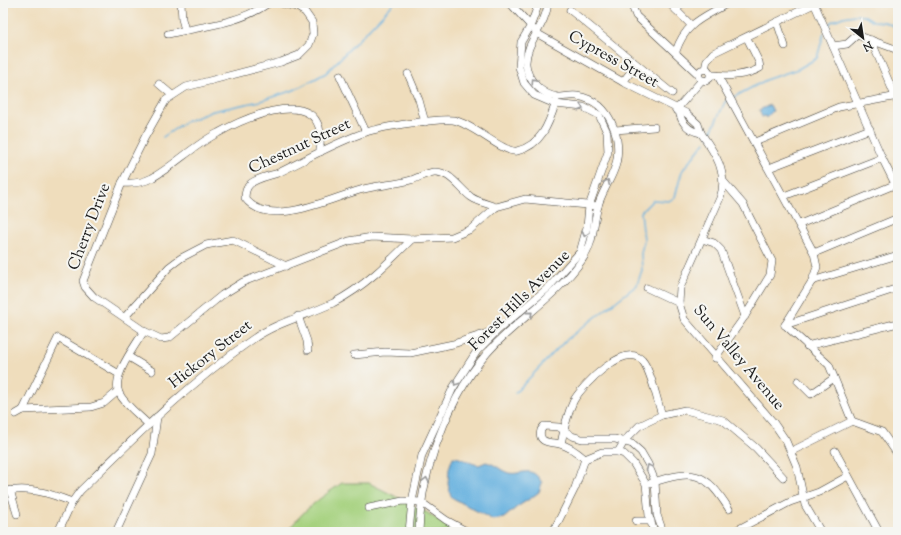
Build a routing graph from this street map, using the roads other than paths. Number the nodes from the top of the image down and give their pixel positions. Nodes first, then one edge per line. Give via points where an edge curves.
1 (181, 3) edge
2 (268, 3) edge
3 (281, 3) edge
4 (510, 3) edge
5 (539, 3) edge
6 (548, 3) edge
7 (631, 3) edge
8 (668, 3) edge
9 (683, 3) edge
10 (728, 3) edge
11 (815, 3) edge
12 (570, 10) dead end
13 (676, 10) junction
14 (777, 22) junction
15 (691, 25) junction
16 (530, 27) junction
17 (185, 30) junction
18 (168, 34) dead end
19 (538, 34) junction
20 (747, 38) junction
21 (871, 40) junction
22 (832, 42) junction
23 (785, 46) dead end
24 (898, 50) edge
25 (676, 52) junction
26 (636, 65) junction
27 (705, 69) junction
28 (408, 74) dead end
29 (698, 74) junction
30 (340, 76) dead end
31 (715, 76) junction
32 (701, 81) junction
33 (623, 82) junction
34 (159, 84) dead end
35 (672, 94) dead end
36 (172, 95) junction
37 (558, 97) junction
38 (897, 98) edge
39 (858, 103) junction
40 (555, 104) junction
41 (678, 111) junction
42 (425, 122) junction
43 (654, 127) dead end
44 (870, 129) junction
45 (615, 130) junction
46 (366, 132) junction
47 (702, 135) junction
48 (755, 142) junction
49 (320, 152) junction
50 (882, 158) junction
51 (769, 168) junction
52 (724, 182) junction
53 (122, 183) junction
54 (896, 187) edge
55 (784, 196) junction
56 (588, 206) junction
57 (598, 206) junction
58 (496, 207) junction
59 (898, 218) edge
60 (800, 224) junction
61 (702, 238) junction
62 (412, 239) junction
63 (814, 253) junction
64 (898, 254) edge
65 (286, 266) junction
66 (812, 282) junction
67 (647, 288) dead end
68 (898, 288) edge
69 (678, 303) junction
70 (298, 316) junction
71 (745, 316) junction
72 (125, 317) junction
73 (898, 323) edge
74 (784, 325) junction
75 (498, 330) junction
76 (144, 331) junction
77 (504, 335) junction
78 (807, 346) junction
79 (308, 350) dead end
80 (354, 355) dead end
81 (129, 357) junction
82 (716, 358) junction
83 (152, 371) dead end
84 (119, 374) junction
85 (834, 378) junction
86 (798, 381) dead end
87 (118, 391) junction
88 (23, 410) junction
89 (16, 414) dead end
90 (662, 415) junction
91 (157, 416) junction
92 (852, 421) junction
93 (149, 424) junction
94 (564, 429) junction
95 (582, 440) junction
96 (597, 440) junction
97 (625, 440) junction
98 (561, 444) junction
99 (792, 451) junction
100 (618, 452) junction
101 (835, 452) dead end
102 (578, 453) junction
103 (596, 454) junction
104 (898, 455) edge
105 (585, 459) junction
106 (848, 476) junction
107 (783, 477) dead end
108 (655, 482) junction
109 (646, 484) junction
110 (6, 491) edge
111 (803, 498) junction
112 (412, 501) junction
113 (72, 502) junction
114 (421, 502) junction
115 (369, 508) dead end
116 (729, 509) dead end
117 (17, 514) dead end
118 (636, 521) dead end
119 (651, 521) junction
120 (819, 531) edge
121 (58, 532) edge
122 (116, 532) edge
123 (409, 532) edge
124 (419, 532) edge
125 (468, 532) edge
126 (553, 532) edge
127 (654, 532) edge
128 (663, 532) edge
129 (733, 532) edge
130 (879, 532) edge

1 - 17 street
2 - 17 street via 234,21
3 - 36 street, Cherry Drive via 297,7 305,12 312,22 313,34 309,45 299,55 186,87
4 - 16 street, Cypress Street
5 - 16 street, Forest Hills Avenue
6 - 19 street, Forest Hills Avenue via 548,11
7 - 25 street via 636,16
8 - 13 street
9 - 13 street
10 - 15 street
11 - 14 street
11 - 22 street
12 - 26 street
13 - 15 street
14 - 20 street
14 - 23 street
15 - 25 street via 680,39
16 - 19 street, Cypress Street
16 - 40 street, Forest Hills Avenue via 521,42 519,67 524,83 534,95
17 - 18 street
19 - 33 street, Cypress Street
37 -> 19 street, Forest Hills Avenue via 543,92 532,80 526,65 528,50
20 - 27 street via 709,56
20 - 31 street via 760,68 733,75
21 - 22 street via 857,34 847,44
21 - 24 street
21 - 38 street
22 - 39 street
25 - 29 street
26 - 33 street
26 - 35 street
27 - 29 street
27 - 31 street
28 - 42 street
29 - 32 street
30 - 46 street
31 - 32 street
31 - 48 street via 728,93
32 - 41 street
33 - 41 street, Cypress Street
34 - 36 street
36 - 53 street, Cherry Drive via 166,100 145,136
37 - 40 street, Chestnut Street
37 - 45 street, Forest Hills Avenue via 577,96 596,103 608,113
38 - 39 street
39 - 44 street
39 - 48 street via 839,107
40 - 42 street, Chestnut Street via 544,133 526,149 515,152 505,149 471,127 453,120
40 -> 56 street, Forest Hills Avenue via 583,108 599,115 607,132 608,152
41 - 47 street via 688,128
41 - 47 street via 696,122
42 - 46 street, Chestnut Street
43 - 45 street
44 - 50 street
44 - 51 street
57 -> 45 street, Forest Hills Avenue via 616,164 618,136
46 - 49 street, Chestnut Street
47 - 52 street via 721,168
48 - 51 street
49 - 53 street via 318,127 314,119 308,113 289,108 246,120 217,133 152,178 137,184
49 - 58 street, Chestnut Street via 252,183 245,192 245,198 254,207 264,210 290,211 359,190 413,180 433,172 447,175 472,198
50 - 54 street
50 - 55 street
51 - 55 street
52 - 61 street, Sun Valley Avenue via 720,198
52 - 71 street via 743,204 772,261 770,275
53 - 72 street, Cherry Drive via 83,281 94,297
54 - 60 street
55 - 60 street
56 - 57 street, Cherry Drive
56 - 58 street, Cherry Drive via 534,199 514,201
56 -> 75 street, Forest Hills Avenue via 587,227 580,252 549,287
77 -> 57 street, Forest Hills Avenue via 538,307 583,259 592,240
58 - 62 street, Cherry Drive via 462,234 446,238
59 - 63 street
60 - 63 street
61 - 69 street, Sun Valley Avenue via 680,288
61 - 71 street via 714,243 721,250
62 - 65 street, Cherry Drive via 372,237 349,242
62 - 70 street, Hickory Street via 358,289 331,304
63 - 66 street via 816,267
64 - 66 street
65 - 72 street via 234,240 206,245 169,267
65 - 76 street, Cherry Drive via 243,282 222,295 169,338 161,339
66 - 74 street
67 - 69 street
68 - 74 street
69 - 82 street, Sun Valley Avenue via 684,320
70 - 79 street
70 - 91 street, Hickory Street via 252,340 207,373
71 - 82 street
72 - 76 street, Cherry Drive
73 - 78 street
74 - 78 street
75 - 77 street
75 - 80 street via 453,344 410,353
75 -> 112 street, Forest Hills Avenue via 477,351 453,388 422,455
76 - 81 street
114 -> 77 street, Forest Hills Avenue via 431,455 449,414 472,370
78 - 85 street via 829,365
81 - 83 street
81 - 84 street
82 - 99 street, Sun Valley Avenue via 773,422
84 - 87 street
84 - 88 street via 58,338
85 - 86 street via 811,394
85 - 92 street
87 - 88 street via 104,403 92,407
87 - 93 street
88 - 89 street
90 - 94 street via 644,365 634,355 626,356 617,359 599,372 585,387 575,399
90 - 97 street via 639,426
90 - 107 street via 685,410 723,420 756,448
91 - 93 street, Hickory Street
91 - 122 street via 152,454
92 - 99 street
92 - 104 street via 882,432
93 - 113 street, Hickory Street
94 - 95 street
94 - 98 street
94 - 98 street via 548,425 544,426 540,433 543,440
95 - 96 street
95 - 102 street
96 - 97 street
96 - 103 street
97 - 100 street
108 -> 97 street via 641,452
98 - 102 street
99 - 111 street, Sun Valley Avenue
100 - 103 street
100 - 109 street via 633,463
101 - 106 street
102 - 105 street
103 - 105 street
105 - 126 street via 575,488
106 - 111 street
106 - 130 street
108 - 109 street
108 - 116 street via 682,475 704,479 718,491
108 - 128 street via 657,515
109 - 119 street
110 - 113 street via 38,491
110 - 117 street
111 - 120 street, Sun Valley Avenue via 809,515
111 - 129 street via 790,502
112 - 114 street
112 - 115 street
112 - 123 street, Forest Hills Avenue
113 - 121 street, Hickory Street
114 - 124 street, Forest Hills Avenue
114 - 125 street
118 - 119 street
119 - 127 street

